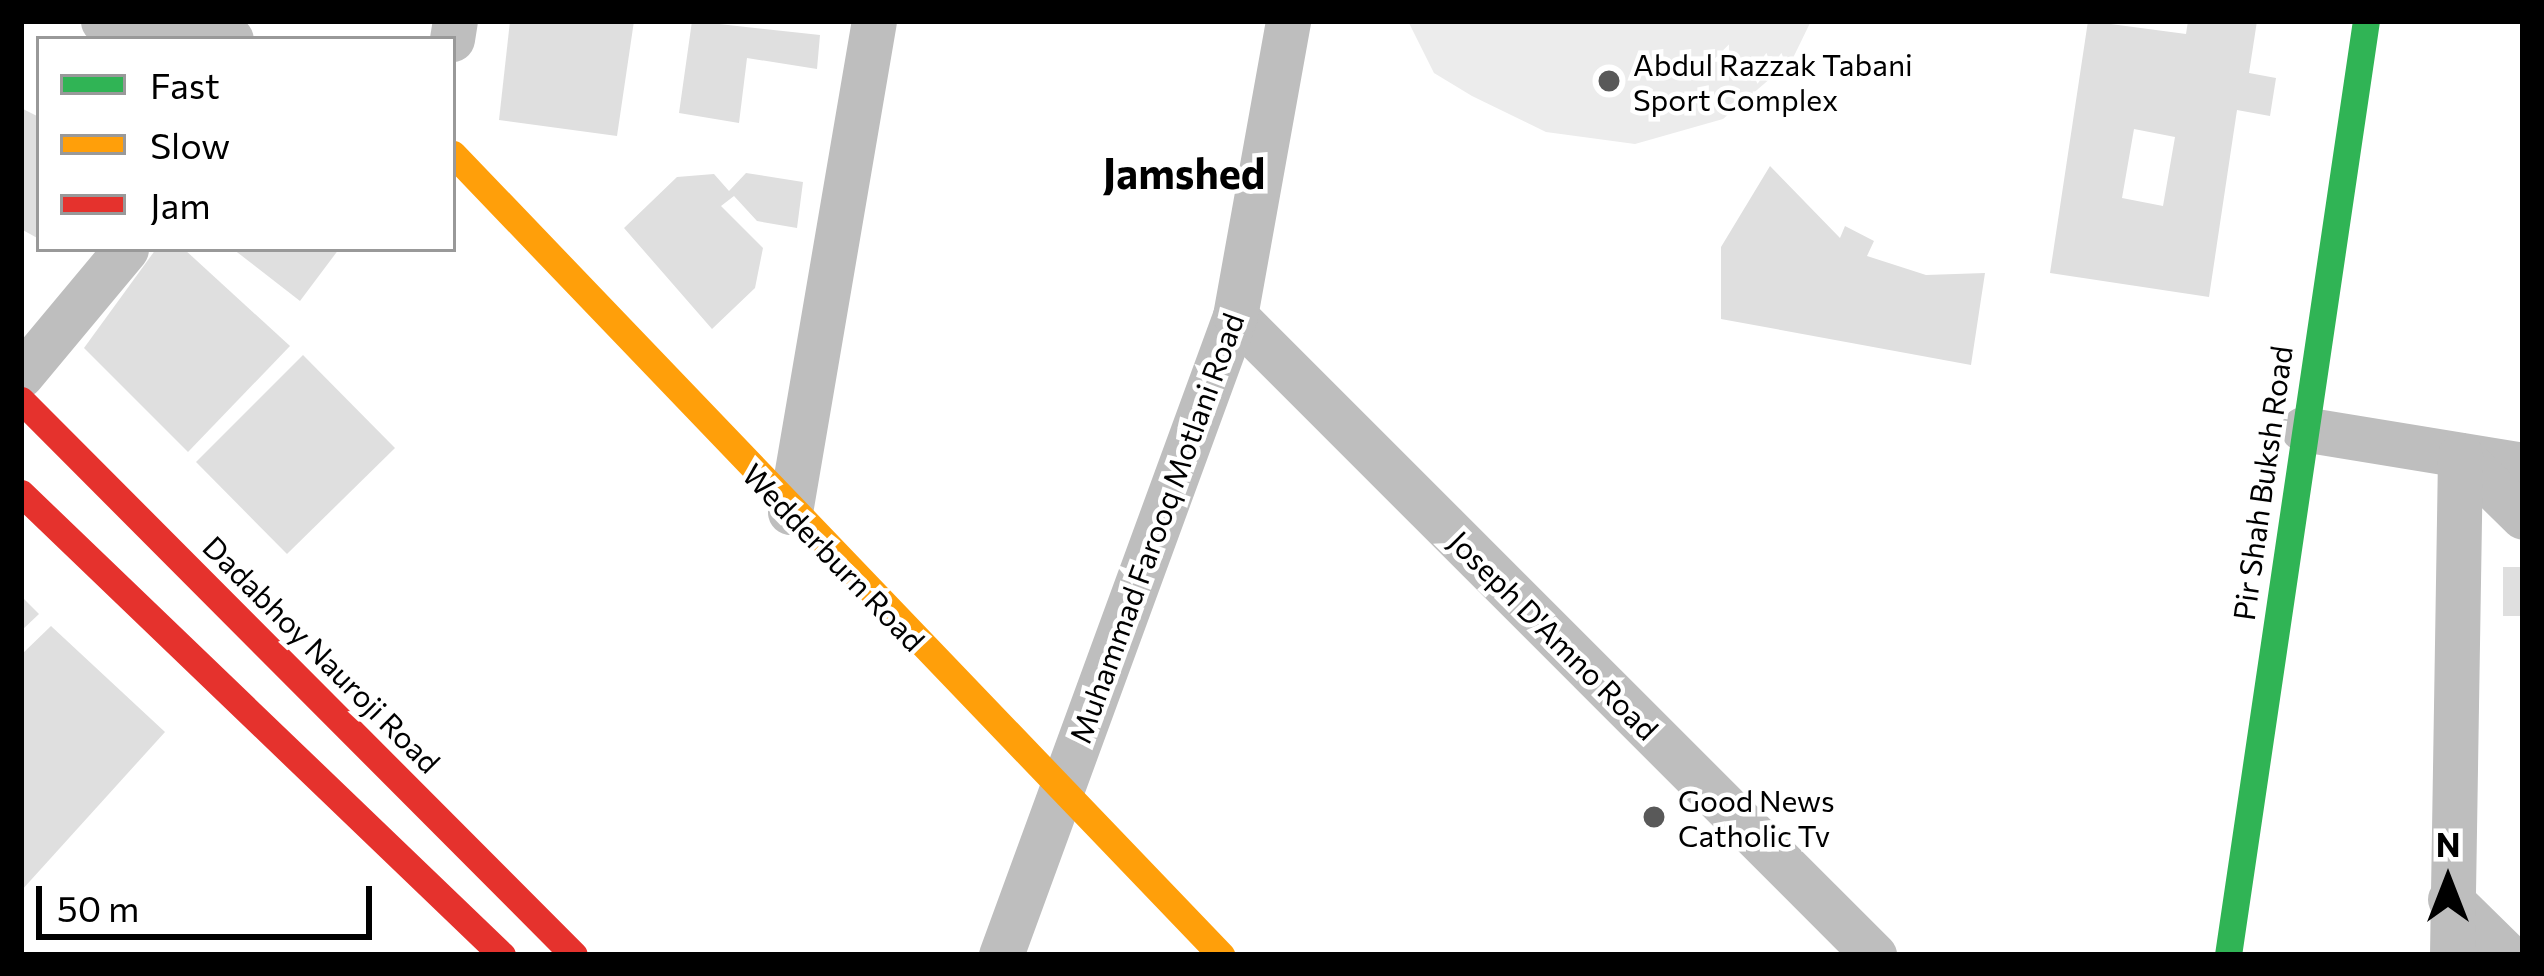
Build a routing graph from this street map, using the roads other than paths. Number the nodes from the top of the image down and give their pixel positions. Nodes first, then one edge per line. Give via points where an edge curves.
1 (103, 21) edge
2 (874, 21) edge
3 (1288, 21) edge
4 (2366, 21) edge
5 (217, 32) edge
6 (456, 157) edge
7 (124, 252) edge
8 (1234, 316) junction
9 (21, 375) edge
10 (21, 400) edge
11 (2303, 429) junction
12 (2460, 455) junction
13 (2523, 465) edge
14 (21, 493) edge
15 (790, 512) junction
16 (2523, 517) edge
17 (1061, 795) junction
18 (2450, 899) junction
19 (502, 955) edge
20 (574, 955) edge
21 (1001, 955) edge
22 (1221, 955) edge
23 (1874, 955) edge
24 (2228, 955) edge
25 (2452, 955) edge
26 (2507, 955) edge

1 - 5 street
2 - 15 street
3 - 8 street, Muhammad Farooq Motlani Road
4 - 11 street, Pir Shah Buksh Road
6 - 15 street, Wedderburn Road
7 - 9 street
8 - 17 street, Muhammad Farooq Motlani Road
8 - 23 street, Joseph D'Amno Road
10 - 20 street, Dadabhoy Nauroji Road
11 - 12 street
11 - 24 street, Pir Shah Buksh Road
12 - 13 street
12 - 16 street
12 - 18 street
14 - 19 street
15 - 17 street, Wedderburn Road
17 - 21 street, Muhammad Farooq Motlani Road
17 - 22 street, Wedderburn Road
18 - 25 street
18 - 26 street

